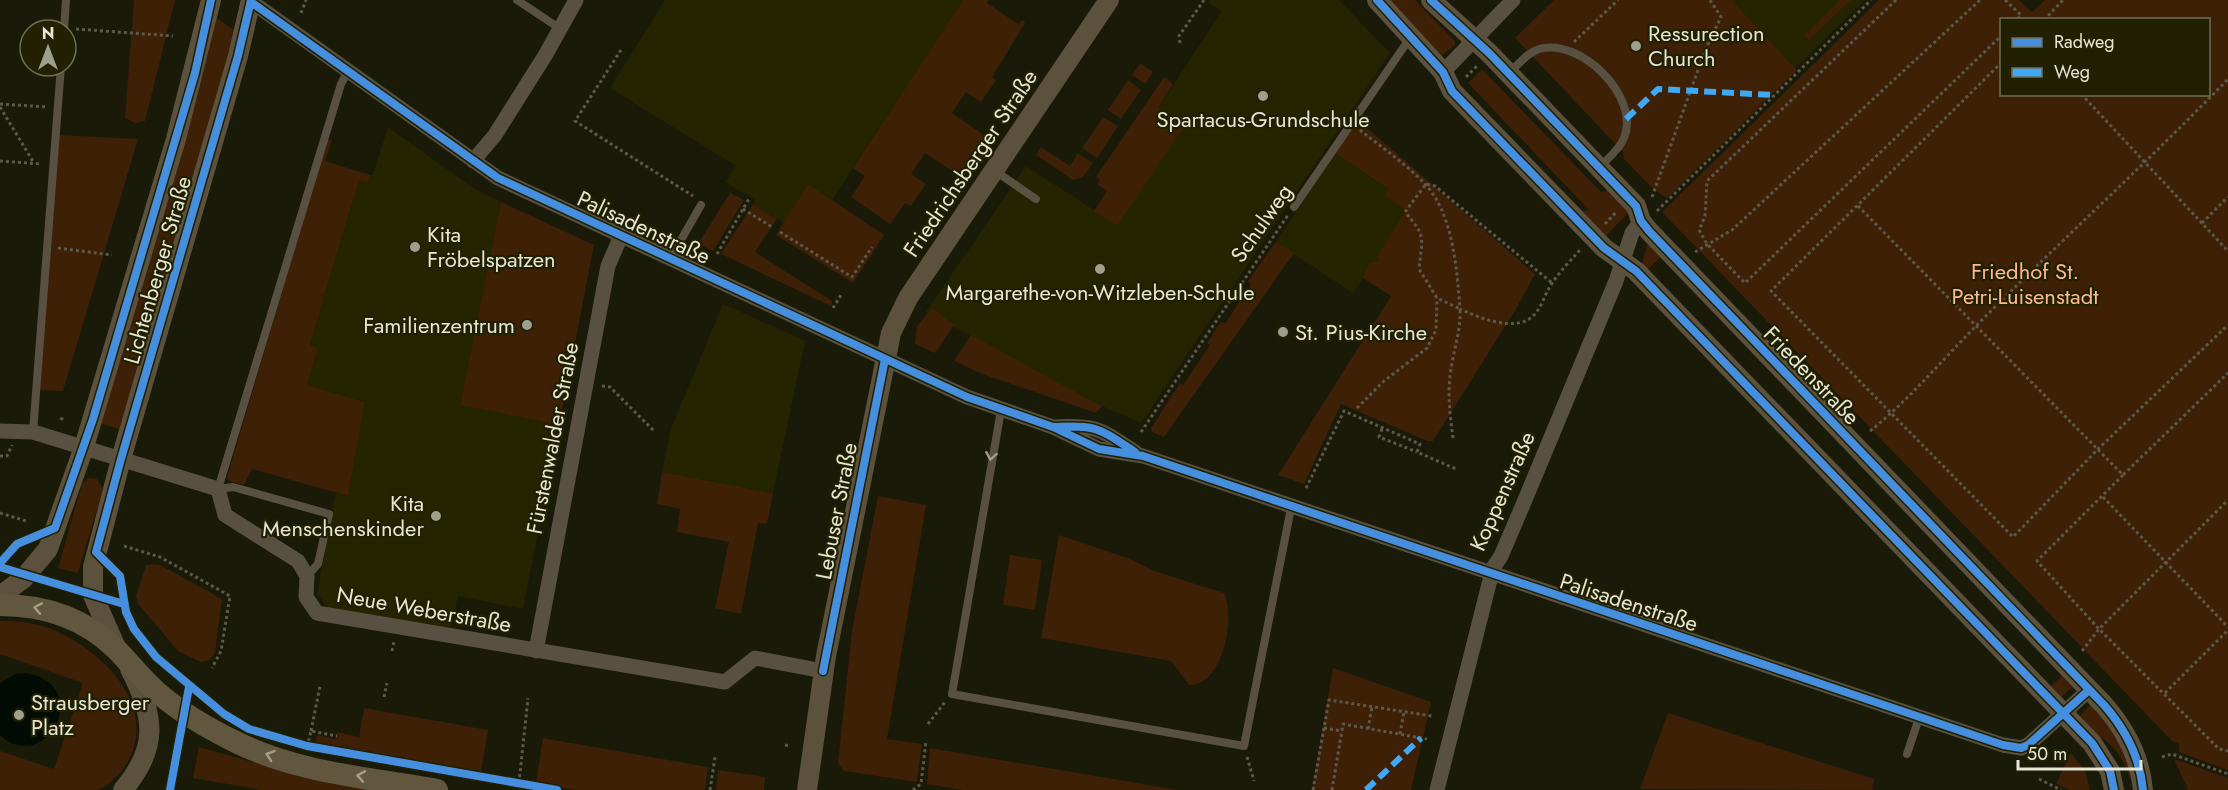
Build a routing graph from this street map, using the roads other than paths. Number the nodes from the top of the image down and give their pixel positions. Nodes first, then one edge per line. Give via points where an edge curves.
1 (66, 0) edge
2 (211, 0) edge
3 (517, 0) edge
4 (576, 0) edge
5 (1109, 0) edge
6 (1377, 0) edge
7 (1431, 0) edge
8 (1513, 0) edge
9 (250, 1) edge
10 (65, 18) edge
11 (559, 28) junction
12 (1411, 36) junction
13 (1480, 49) junction
14 (348, 71) junction
15 (1443, 72) junction
16 (1509, 73) junction
17 (60, 78) edge
18 (473, 161) junction
19 (1599, 168) junction
20 (994, 170) junction
21 (1036, 199) dead end
22 (700, 203) road end
23 (1294, 207) road end
24 (1649, 216) junction
25 (621, 236) junction
26 (670, 259) junction
27 (1624, 261) junction
28 (885, 359) junction
29 (1001, 410) junction
30 (0, 431) edge
31 (33, 432) junction
32 (84, 447) junction
33 (121, 459) junction
34 (218, 489) junction
35 (1291, 508) junction
36 (1491, 575) junction
37 (307, 576) junction
38 (0, 596) edge
39 (0, 605) edge
40 (536, 651) junction
41 (122, 658) junction
42 (823, 671) junction
43 (2089, 690) junction
44 (2064, 715) junction
45 (1919, 718) junction
46 (1907, 754) dead end
47 (123, 790) edge
48 (437, 790) edge
49 (807, 790) edge
50 (1437, 790) edge
51 (2114, 790) edge
52 (2143, 790) edge

1 - 10 lane
2 - 32 street, Lichtenberger Straße via 176,139
3 - 11 lane
4 - 11 street
5 - 20 street, Friedrichsberger Straße
6 - 12 street
7 - 13 street, Friedenstraße
8 - 13 street
9 - 14 street, Palisadenstraße
9 - 33 street, Lichtenberger Straße via 238,56
11 - 18 street via 495,135
12 - 15 street
12 - 23 lane, Schulweg
13 - 15 street
13 - 16 street, Friedenstraße
14 - 18 street, Palisadenstraße
14 - 34 lane
15 - 27 street via 1452,91 1604,248
16 - 19 street, Friedenstraße
16 - 19 lane via 1536,50 1555,48 1586,58 1614,85 1626,110 1624,138
17 - 31 lane
18 - 25 street, Palisadenstraße via 498,178
19 - 24 street, Friedenstraße
20 - 21 lane
20 - 28 street, Friedrichsberger Straße via 908,298 891,333
22 - 26 lane
24 - 27 street, Koppenstraße via 1632,232
24 - 43 street, Friedenstraße
25 - 26 street, Palisadenstraße
25 - 40 street, Fürstenwalder Straße via 608,266
26 - 28 street, Palisadenstraße
27 - 36 street, Koppenstraße
27 - 44 street
28 - 29 street, Palisadenstraße
28 - 42 street, Lebuser Straße
29 - 35 street, Palisadenstraße via 1053,427 1099,449 1143,456
29 -> 35 lane via 952,694 1244,746
30 - 31 street
31 - 32 street
32 - 33 street
32 - 38 street, Lichtenberger Straße via 48,549 23,579
33 - 34 street
33 - 41 street, Lichtenberger Straße via 93,567 93,595
34 - 37 street, Neue Weberstraße via 225,515 298,561
34 - 37 lane via 233,487 328,514 318,564
35 - 36 street, Palisadenstraße
36 - 45 street, Palisadenstraße
36 - 50 street, Koppenstraße
37 - 40 street, Neue Weberstraße via 306,597 317,613
41 -> 39 main road via 101,637 61,614 32,606
40 - 42 street, Neue Weberstraße via 725,682 755,658
41 - 47 street via 146,705 149,738 140,769
48 -> 41 main road via 285,760 240,744 197,721 159,693
42 - 49 street, Lebuser Straße
43 - 44 street, Palisadenstraße
43 - 52 street, Friedenstraße via 2127,736 2141,769
44 - 45 street, Palisadenstraße via 2021,748 2003,746
44 - 51 street via 2102,757
45 - 46 lane

